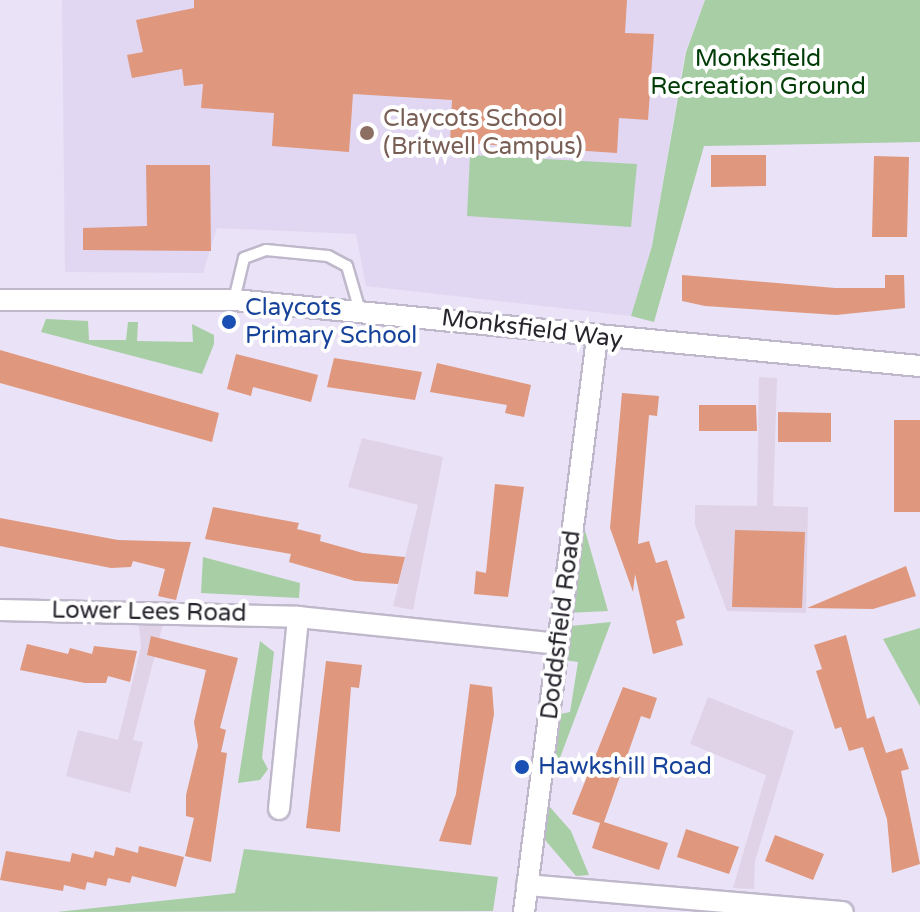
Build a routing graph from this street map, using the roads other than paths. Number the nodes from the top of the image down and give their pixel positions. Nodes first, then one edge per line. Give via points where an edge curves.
1 (0, 300) edge
2 (234, 300) junction
3 (360, 311) junction
4 (597, 338) junction
5 (920, 366) edge
6 (0, 610) edge
7 (298, 617) junction
8 (559, 644) junction
9 (279, 809) dead end
10 (527, 885) junction
11 (524, 912) edge
12 (843, 912) edge

1 - 2 street, Monksfield Way
2 - 3 street, Monksfield Way
2 - 3 lane via 244,258 266,250 328,256 347,266
3 - 4 street, Monksfield Way
4 - 5 street, Monksfield Way
4 - 8 street, Doddsfield Road
6 - 7 street, Lower Lees Road
7 - 8 street, Lower Lees Road
7 - 9 street
8 - 10 street, Doddsfield Road
10 - 11 street, Doddsfield Road
10 - 12 street

